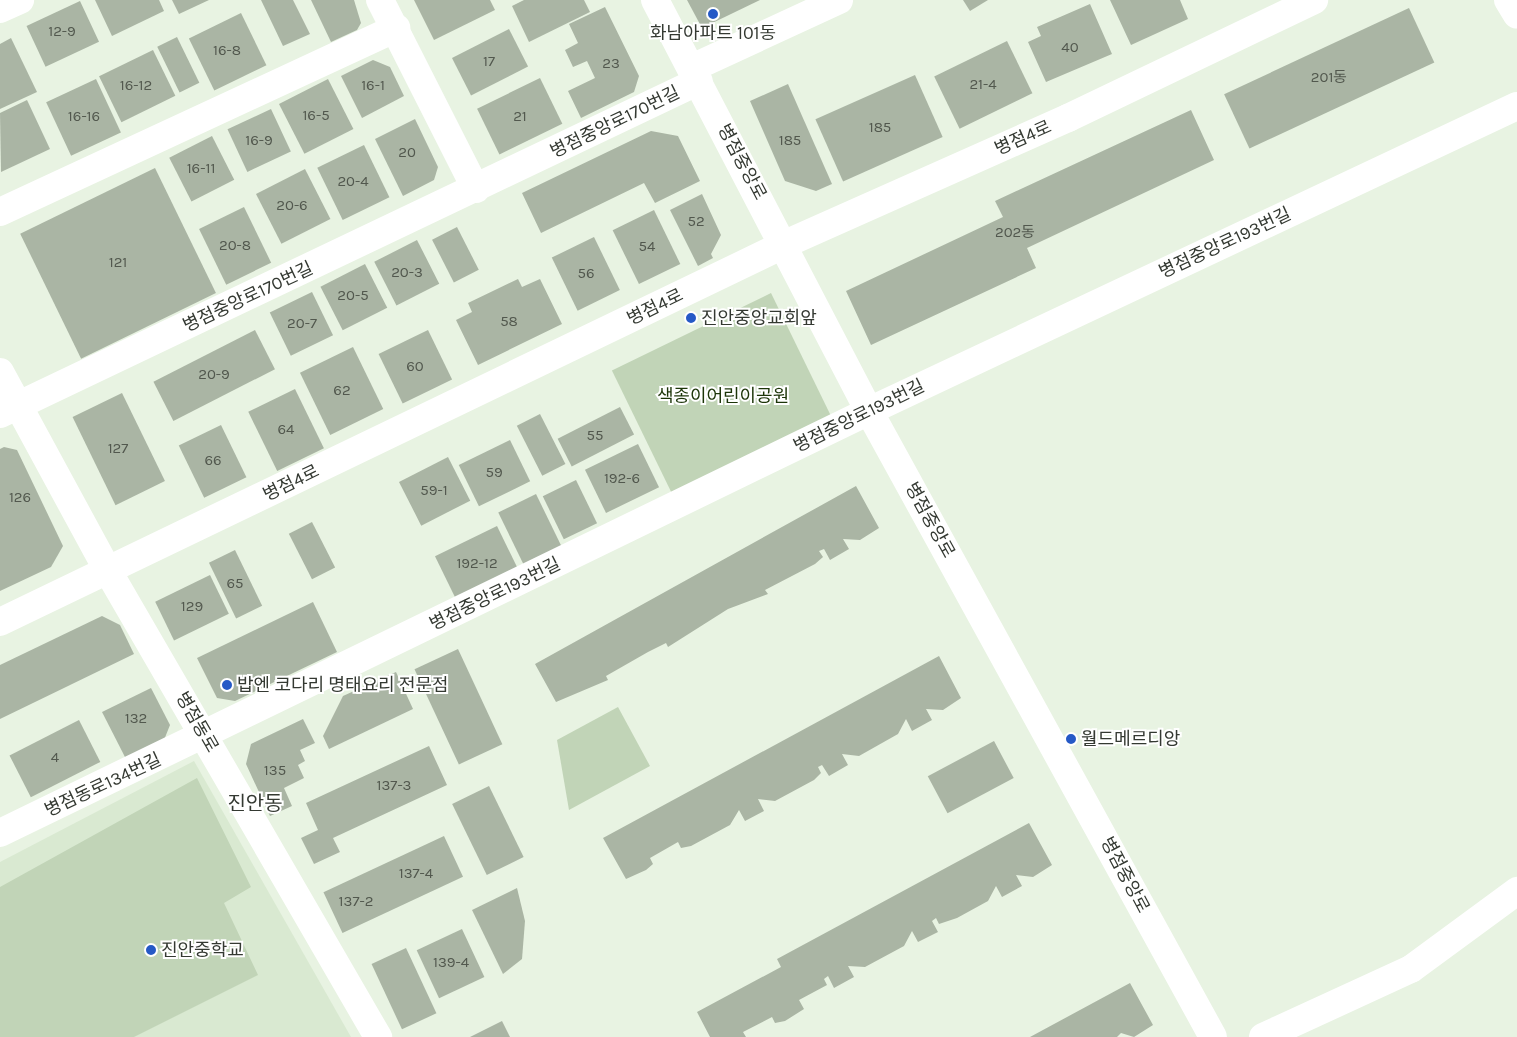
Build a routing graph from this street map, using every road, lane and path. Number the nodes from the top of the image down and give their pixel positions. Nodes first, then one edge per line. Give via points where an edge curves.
1 (20, 0) edge
2 (380, 0) edge
3 (655, 0) edge
4 (839, 0) edge
5 (1314, 0) edge
6 (1508, 0) edge
7 (0, 10) edge
8 (1517, 15) edge
9 (396, 28) junction
10 (695, 74) junction
11 (1517, 106) edge
12 (476, 189) junction
13 (0, 212) edge
14 (786, 244) junction
15 (0, 372) edge
16 (10, 409) edge
17 (869, 411) junction
18 (108, 571) junction
19 (0, 622) edge
20 (206, 736) junction
21 (0, 833) edge
22 (1517, 890) edge
23 (378, 1037) edge
24 (1213, 1037) edge
25 (1263, 1037) edge

1 - 7 street
2 - 9 street
3 - 10 street, 병점중앙로
4 - 10 street, 병점중앙로170번길
5 - 14 street, 병점4로 via 1068,118
6 - 8 street
9 - 12 street
9 - 13 street
10 - 12 street, 병점중앙로170번길
10 - 14 street, 병점중앙로
11 - 17 street, 병점중앙로193번길
12 - 16 street, 병점중앙로170번길
14 - 17 street, 병점중앙로
14 - 18 street, 병점4로
15 - 16 street, 병점동로
16 - 18 street, 병점동로
17 - 20 street, 병점중앙로193번길
17 - 24 street, 병점중앙로
18 - 19 street, 병점4로
18 - 20 street, 병점동로
20 - 21 street, 병점동로134번길
20 - 23 street, 병점동로
22 - 25 street via 1411,968

